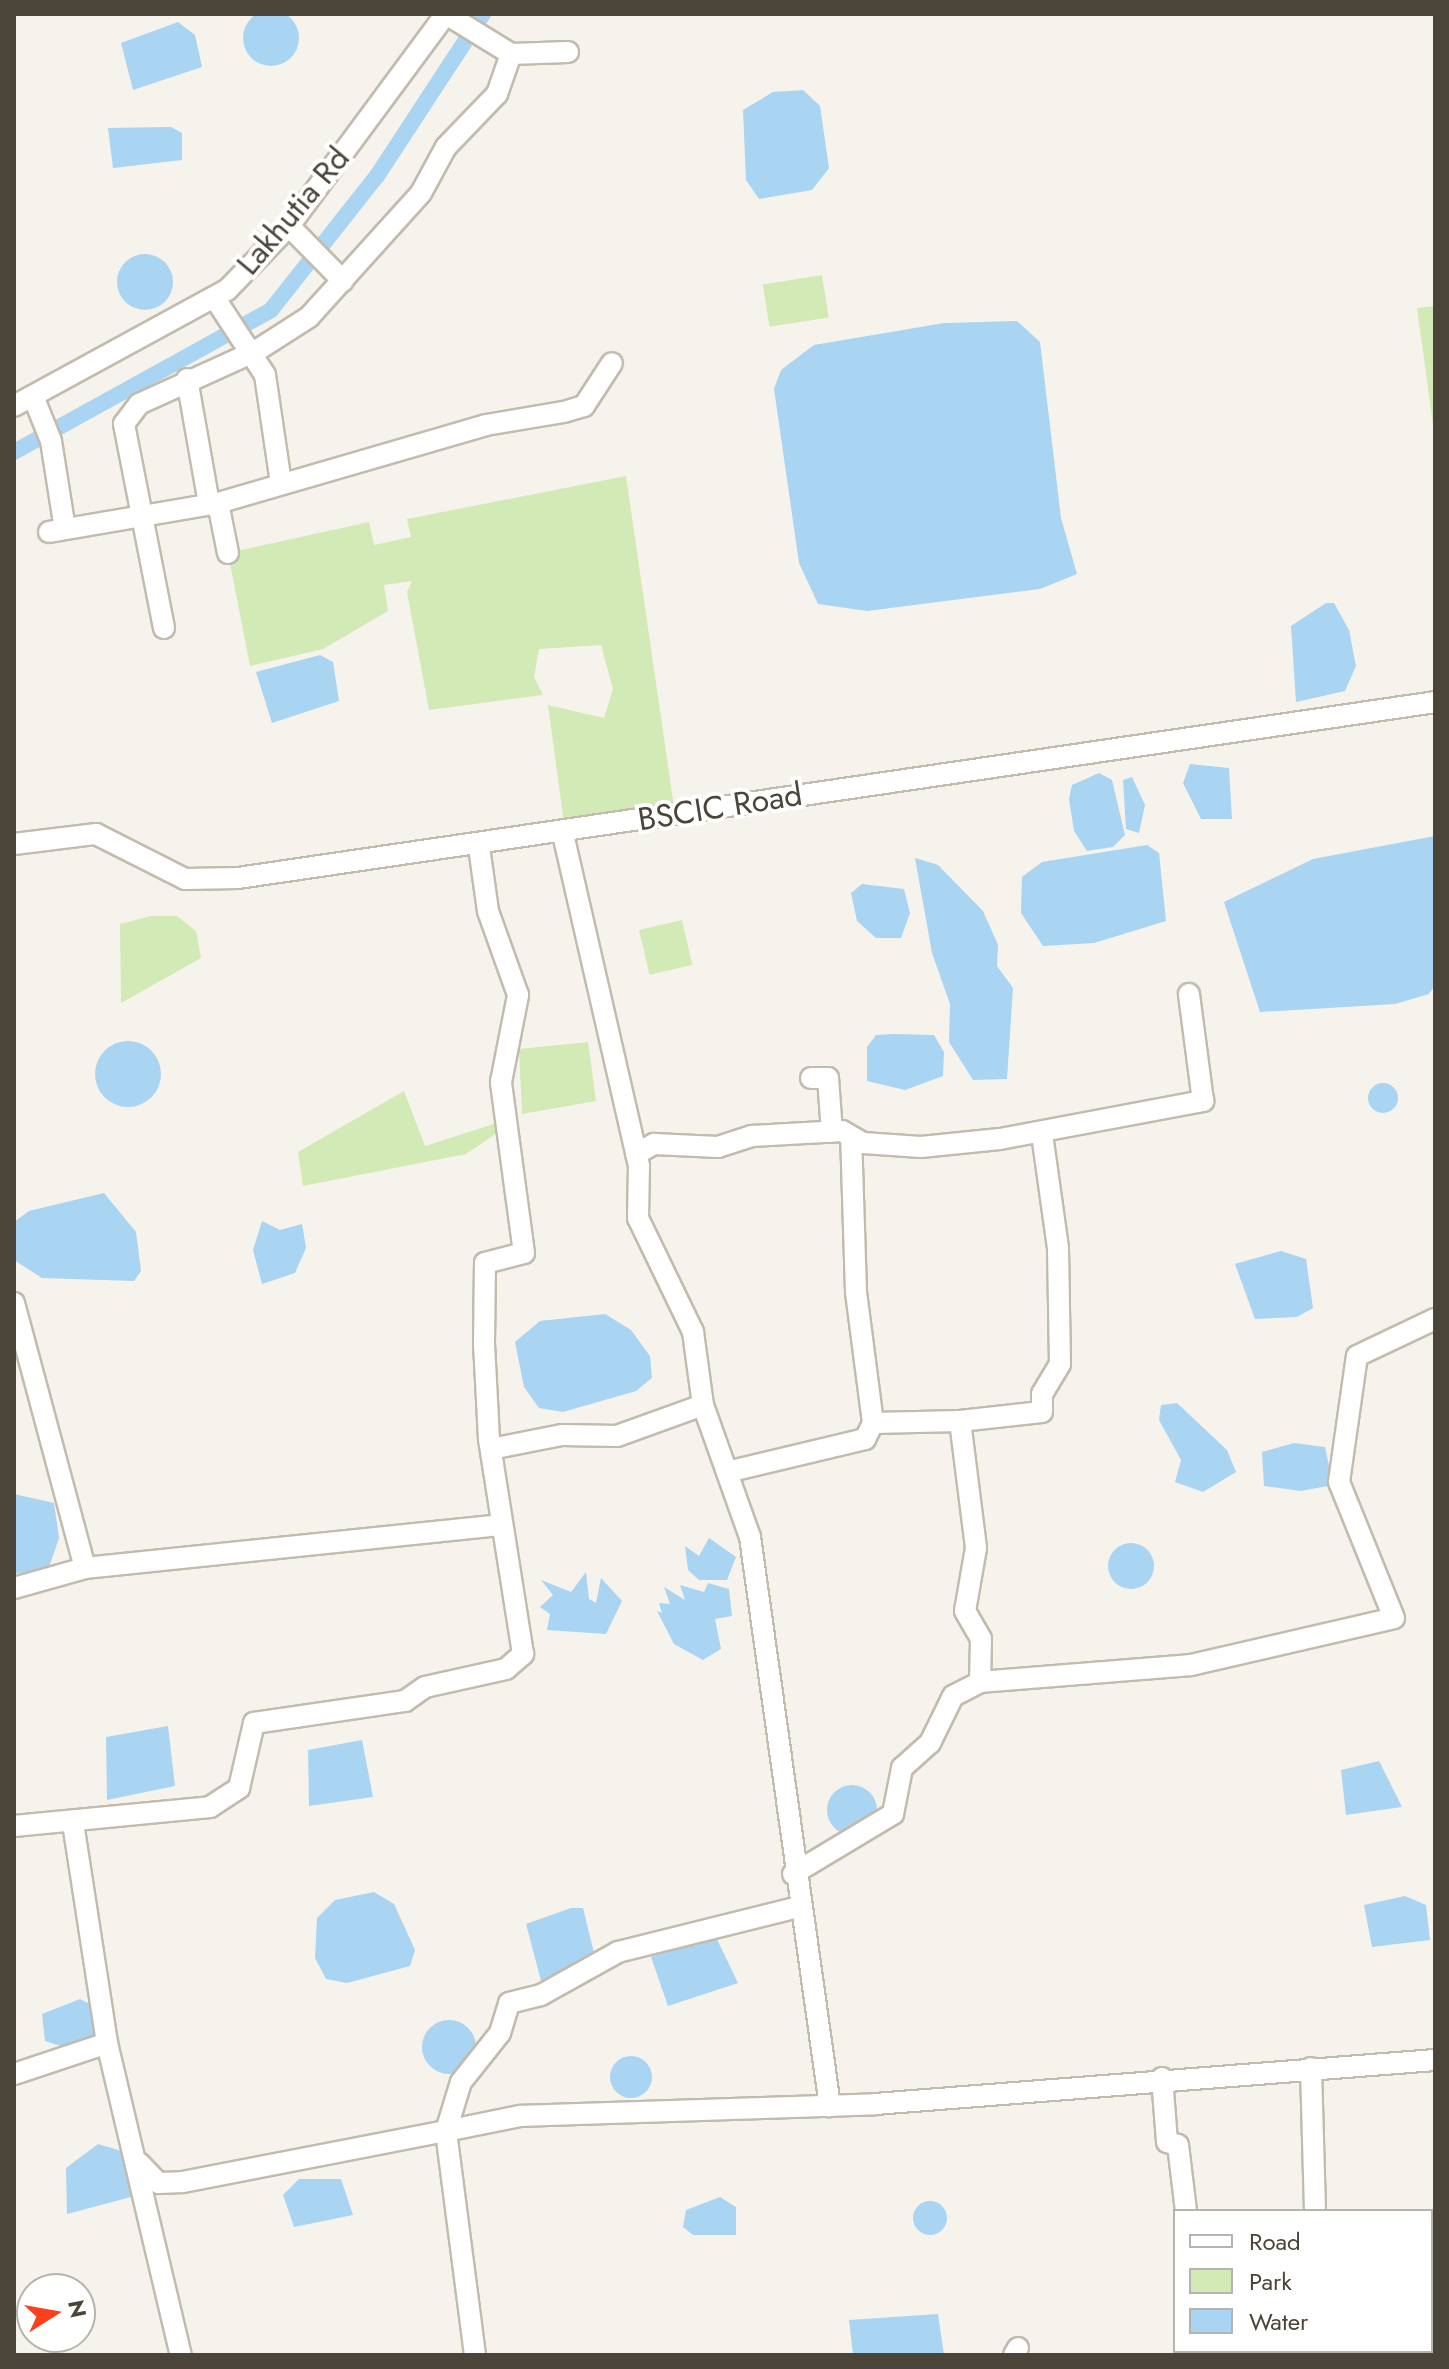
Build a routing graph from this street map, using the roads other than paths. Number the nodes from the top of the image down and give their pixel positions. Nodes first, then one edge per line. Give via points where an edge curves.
1 (446, 14) edge
2 (502, 48) junction
3 (568, 52) dead end
4 (289, 226) junction
5 (343, 281) junction
6 (214, 297) junction
7 (256, 351) junction
8 (612, 363) dead end
9 (187, 379) junction
10 (33, 396) junction
11 (14, 406) edge
12 (281, 483) junction
13 (214, 504) junction
14 (138, 517) junction
15 (228, 553) dead end
16 (164, 628) dead end
17 (1435, 702) edge
18 (563, 834) junction
19 (14, 844) edge
20 (479, 847) junction
21 (1189, 994) dead end
22 (811, 1078) dead end
23 (842, 1134) junction
24 (1042, 1134) junction
25 (636, 1154) junction
26 (14, 1303) edge
27 (1435, 1319) edge
28 (703, 1405) junction
29 (960, 1421) junction
30 (873, 1423) junction
31 (491, 1449) junction
32 (731, 1471) junction
33 (502, 1525) junction
34 (85, 1568) junction
35 (14, 1588) edge
36 (980, 1682) junction
37 (73, 1823) junction
38 (14, 1826) edge
39 (793, 1874) junction
40 (798, 1907) junction
41 (107, 2043) junction
42 (1435, 2060) edge
43 (1311, 2068) junction
44 (14, 2074) edge
45 (1162, 2078) junction
46 (830, 2106) junction
47 (446, 2131) junction
48 (139, 2163) junction
49 (1186, 2209) edge
50 (1315, 2209) edge
51 (181, 2355) edge
52 (475, 2355) edge

1 - 2 street
1 - 4 street, Lakhutia Rd
2 - 3 street
2 - 5 street via 497,94 446,147 421,193
4 - 5 street
4 - 6 street, Lakhutia Rd
5 - 7 street via 309,317
6 - 7 street
6 - 10 street, Lakhutia Rd
7 - 9 street
7 - 12 street
8 - 12 street via 584,406
9 - 13 street
9 - 14 street via 139,404 124,424
10 - 11 street, Lakhutia Rd
10 - 14 street via 51,441 57,531
12 - 13 street
13 - 14 street
13 - 15 street
14 - 16 street
17 - 18 street, BSCIC Road
18 - 20 street, BSCIC Road
18 - 25 street
19 - 20 street, BSCIC Road via 96,834 185,879
20 - 31 street via 488,911 518,995 501,1082 524,1253 485,1263
21 - 24 street via 1203,1101
22 - 23 street via 828,1078
23 - 24 street via 921,1147
23 - 25 street via 752,1136 718,1147 654,1144
23 - 30 street
24 - 29 street via 1058,1248 1060,1364 1042,1394 1042,1412
25 - 28 street via 638,1218 693,1332
26 - 34 street
27 - 36 street via 1357,1356 1339,1482 1394,1618 1191,1665
28 - 31 street via 617,1436 562,1435
28 - 32 street
29 - 30 street
29 - 36 street via 976,1548 965,1611 981,1639
30 - 32 street via 865,1439
31 - 33 street
32 - 39 street via 750,1537
33 - 34 street
33 - 37 street via 523,1647 506,1669 425,1687 405,1701 254,1723 239,1788 224,1802
34 - 35 street
36 - 39 street via 953,1696 930,1743 902,1768 893,1814
37 - 38 street
37 - 41 street
39 - 40 street
40 - 46 street
40 - 47 street via 618,1952 541,1995 509,2003 500,2033 461,2082
41 - 44 street
41 - 48 street
42 - 43 street
43 - 45 street
43 - 50 street
45 - 46 street
45 - 49 street via 1167,2142 1178,2145
46 - 47 street via 520,2116
47 - 48 street via 183,2182 158,2183
47 - 52 street
48 - 51 street

